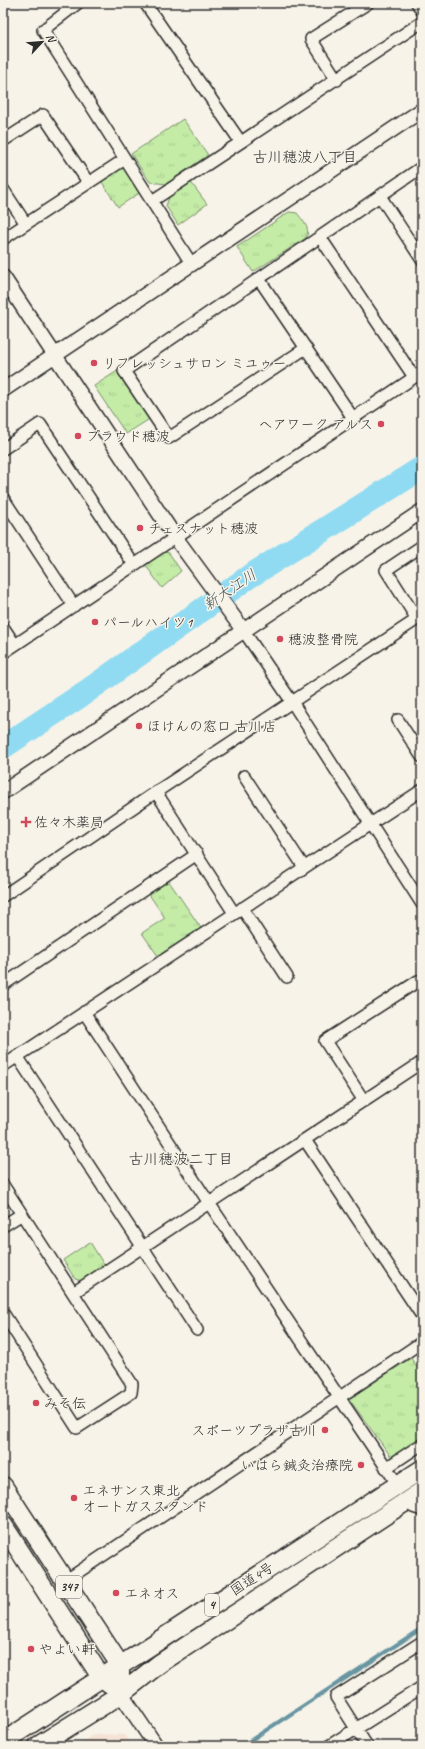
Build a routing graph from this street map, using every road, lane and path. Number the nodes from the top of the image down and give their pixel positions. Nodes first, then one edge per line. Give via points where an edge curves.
1 (78, 3) edge
2 (145, 3) edge
3 (368, 3) edge
4 (417, 3) edge
5 (422, 11) edge
6 (422, 22) edge
7 (337, 80) junction
8 (422, 110) edge
9 (3, 141) edge
10 (240, 141) junction
11 (124, 159) junction
12 (422, 167) edge
13 (88, 182) junction
14 (3, 189) edge
15 (380, 196) junction
16 (152, 201) junction
17 (26, 224) junction
18 (320, 237) junction
19 (3, 239) edge
20 (422, 260) edge
21 (191, 263) junction
22 (3, 277) edge
23 (259, 279) junction
24 (306, 348) junction
25 (55, 355) junction
26 (418, 374) edge
27 (3, 390) edge
28 (353, 418) junction
29 (3, 449) edge
30 (3, 498) edge
31 (422, 511) edge
32 (175, 537) junction
33 (422, 546) edge
34 (134, 565) junction
35 (74, 606) junction
36 (420, 617) edge
37 (3, 627) edge
38 (243, 630) junction
39 (15, 645) junction
40 (3, 653) edge
41 (292, 702) junction
42 (398, 720) dead end
43 (422, 757) edge
44 (244, 776) dead end
45 (422, 790) edge
46 (3, 792) edge
47 (156, 792) junction
48 (370, 823) junction
49 (197, 854) junction
50 (304, 867) junction
51 (3, 896) edge
52 (422, 904) edge
53 (238, 910) junction
54 (287, 977) dead end
55 (3, 985) edge
56 (422, 986) edge
57 (84, 1012) junction
58 (17, 1056) junction
59 (422, 1062) edge
60 (3, 1066) edge
61 (364, 1101) junction
62 (305, 1140) junction
63 (3, 1185) edge
64 (208, 1203) junction
65 (22, 1214) junction
66 (3, 1226) edge
67 (142, 1248) junction
68 (73, 1293) junction
69 (3, 1313) edge
70 (422, 1316) edge
71 (197, 1330) dead end
72 (422, 1342) edge
73 (339, 1398) junction
74 (422, 1444) edge
75 (386, 1468) junction
76 (422, 1470) edge
77 (398, 1485) junction
78 (3, 1486) edge
79 (417, 1500) edge
80 (3, 1525) edge
81 (65, 1581) junction
82 (422, 1642) edge
83 (120, 1665) junction
84 (101, 1677) junction
85 (422, 1687) edge
86 (121, 1694) junction
87 (356, 1728) junction
88 (3, 1742) edge
89 (38, 1746) edge
90 (156, 1746) edge
91 (329, 1746) edge
92 (367, 1746) edge

1 - 11 street via 43,30
2 - 10 street
3 - 7 street via 311,39
4 - 5 street
6 - 7 street
7 - 10 street
8 - 21 street
9 - 13 street via 43,115
10 - 16 street
11 - 13 street
11 - 16 street
12 - 15 street
13 - 17 street
14 - 17 street
15 - 18 street
15 - 20 street
16 - 21 street
17 - 19 street
18 - 23 street
18 - 26 street
21 - 25 street
22 - 25 street
23 - 24 street
23 - 24 street via 124,371 169,438
24 - 28 street
25 - 27 street
25 - 32 street
26 - 28 street
28 - 32 street
29 - 34 street via 40,424
30 - 35 street
31 - 38 street
32 - 34 street
32 - 38 street
33 - 36 street via 386,570
34 - 35 street
35 - 39 street
36 - 41 street
37 - 39 street
38 - 41 street
38 - 46 street
39 - 40 street
41 - 47 street
41 - 48 street
42 - 43 street
44 - 50 street
45 - 48 street
47 - 49 street
47 - 51 street
48 - 50 street
48 - 52 street
49 - 53 street
49 - 55 street
50 - 53 street
53 - 54 street
53 - 57 street
56 - 61 street via 418,981 325,1041
57 - 58 street
57 - 64 street
58 - 60 street
58 - 67 street
59 - 61 street
61 - 62 street
62 - 64 street
62 - 70 street
63 - 65 street
64 - 67 street
64 - 73 street
65 - 66 street
65 - 68 street
67 - 68 street
67 - 71 street
68 - 69 street via 132,1384 131,1393 77,1428
72 - 73 street
73 - 75 street
73 - 81 street
74 - 75 street
75 - 77 street
76 - 77 highway, 国道4号 / 4
77 - 83 highway, 国道4号 / 4
78 - 81 highway, 347
79 - 86 highway, 国道4号 / 4 via 159,1664
80 - 84 highway, 347
81 - 83 highway, 347
82 - 87 street via 336,1697
83 - 84 highway, 国道4号 / 4
83 - 86 highway
84 - 86 highway, 347
84 - 88 highway, 国道4号 / 4
85 - 87 street
86 - 89 highway, 国道4号 / 4
86 - 90 street
87 - 91 street
87 - 92 street

